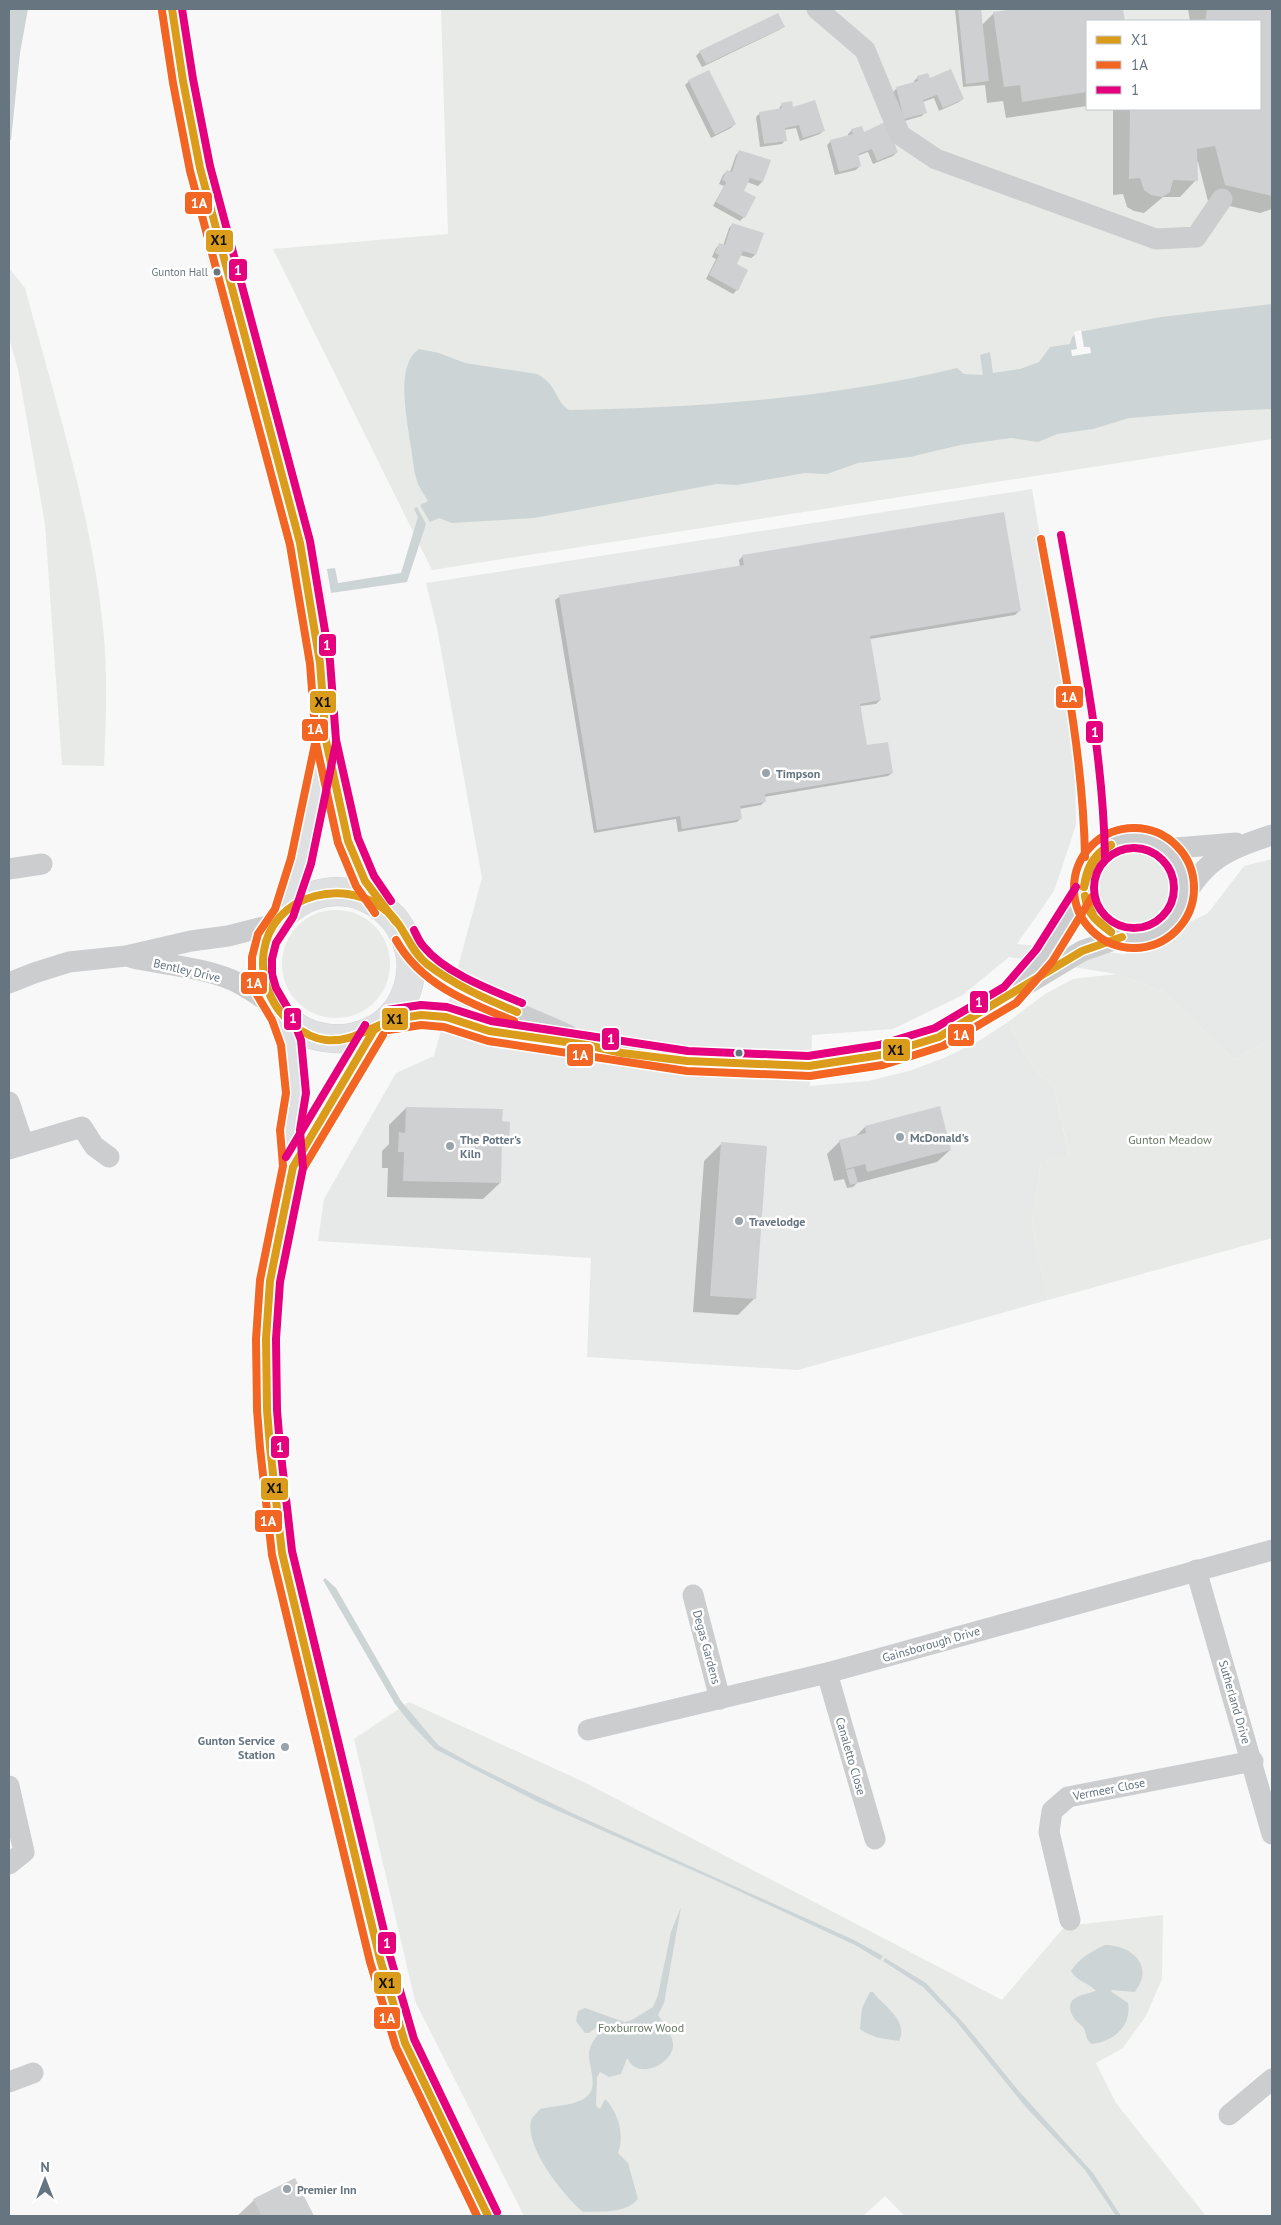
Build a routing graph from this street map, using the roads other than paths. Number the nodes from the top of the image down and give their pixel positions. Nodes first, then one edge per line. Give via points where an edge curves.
1 (172, 9) edge
2 (817, 9) edge
3 (1222, 199) dead end
4 (326, 741) junction
5 (1272, 835) edge
6 (1249, 842) junction
7 (1164, 849) junction
8 (10, 864) edge
9 (42, 864) dead end
10 (1084, 892) junction
11 (1181, 904) junction
12 (383, 907) junction
13 (279, 918) junction
14 (404, 935) junction
15 (1122, 937) junction
16 (126, 956) junction
17 (9, 983) edge
18 (1010, 996) junction
19 (277, 1010) junction
20 (381, 1025) junction
21 (588, 1045) junction
22 (9, 1102) edge
23 (16, 1146) edge
24 (109, 1157) dead end
25 (292, 1167) junction
26 (1272, 1550) edge
27 (1196, 1570) junction
28 (693, 1595) dead end
29 (827, 1673) junction
30 (720, 1699) junction
31 (588, 1730) dead end
32 (1252, 1761) junction
33 (9, 1786) edge
34 (1272, 1834) edge
35 (875, 1839) dead end
36 (9, 1864) edge
37 (1070, 1920) dead end
38 (33, 2073) dead end
39 (1272, 2079) edge
40 (9, 2082) edge
41 (1229, 2115) dead end
42 (488, 2216) edge

1 - 4 highway via 200,168 300,543 320,663
2 - 3 street via 865,50 900,135 936,159 1156,239 1196,238
4 - 12 highway via 348,841 365,881
4 - 13 highway via 301,861
5 - 6 street
6 - 7 street
6 - 11 street via 1219,856 1194,881
7 - 10 street via 1141,839 1111,844 1095,857
7 - 11 street via 1176,863 1183,880
8 - 9 street
10 - 15 street via 1089,910 1100,925
10 - 18 street via 1044,956
11 - 15 street via 1171,922 1152,935
12 - 13 highway via 349,892 325,892 302,900
12 - 14 highway
13 - 16 street, Bentley Drive via 228,936
13 - 19 highway via 267,939 262,958 262,975
14 - 20 highway via 411,962 409,983 403,1000
14 - 21 street via 416,954 455,982
15 - 18 street via 1082,951
16 - 17 street, Bentley Drive via 69,962
16 - 19 street, Bentley Drive via 185,967 233,981
18 - 21 street via 940,1037 881,1055 809,1066 687,1061
19 - 20 highway via 304,1033 326,1039 351,1039
19 - 25 highway via 291,1043 295,1074 296,1094 290,1130
20 - 21 street via 421,1015 446,1018 489,1031
20 - 25 highway
22 - 23 street
23 - 24 street via 82,1127 94,1146
25 - 42 highway via 270,1281 266,1339 267,1410 282,1553 377,1950 405,2043
26 - 27 street, Gainsborough Drive
27 - 29 street, Gainsborough Drive
27 - 32 street, Sutherland Drive
28 - 30 street, Degas Gardens
29 - 30 street, Gainsborough Drive
29 - 35 street, Canaletto Close
30 - 31 street, Gainsborough Drive
32 - 34 street, Sutherland Drive
32 - 37 street, Vermeer Close via 1068,1797 1052,1811 1049,1832
33 - 36 street via 24,1852
38 - 40 street
39 - 41 street

